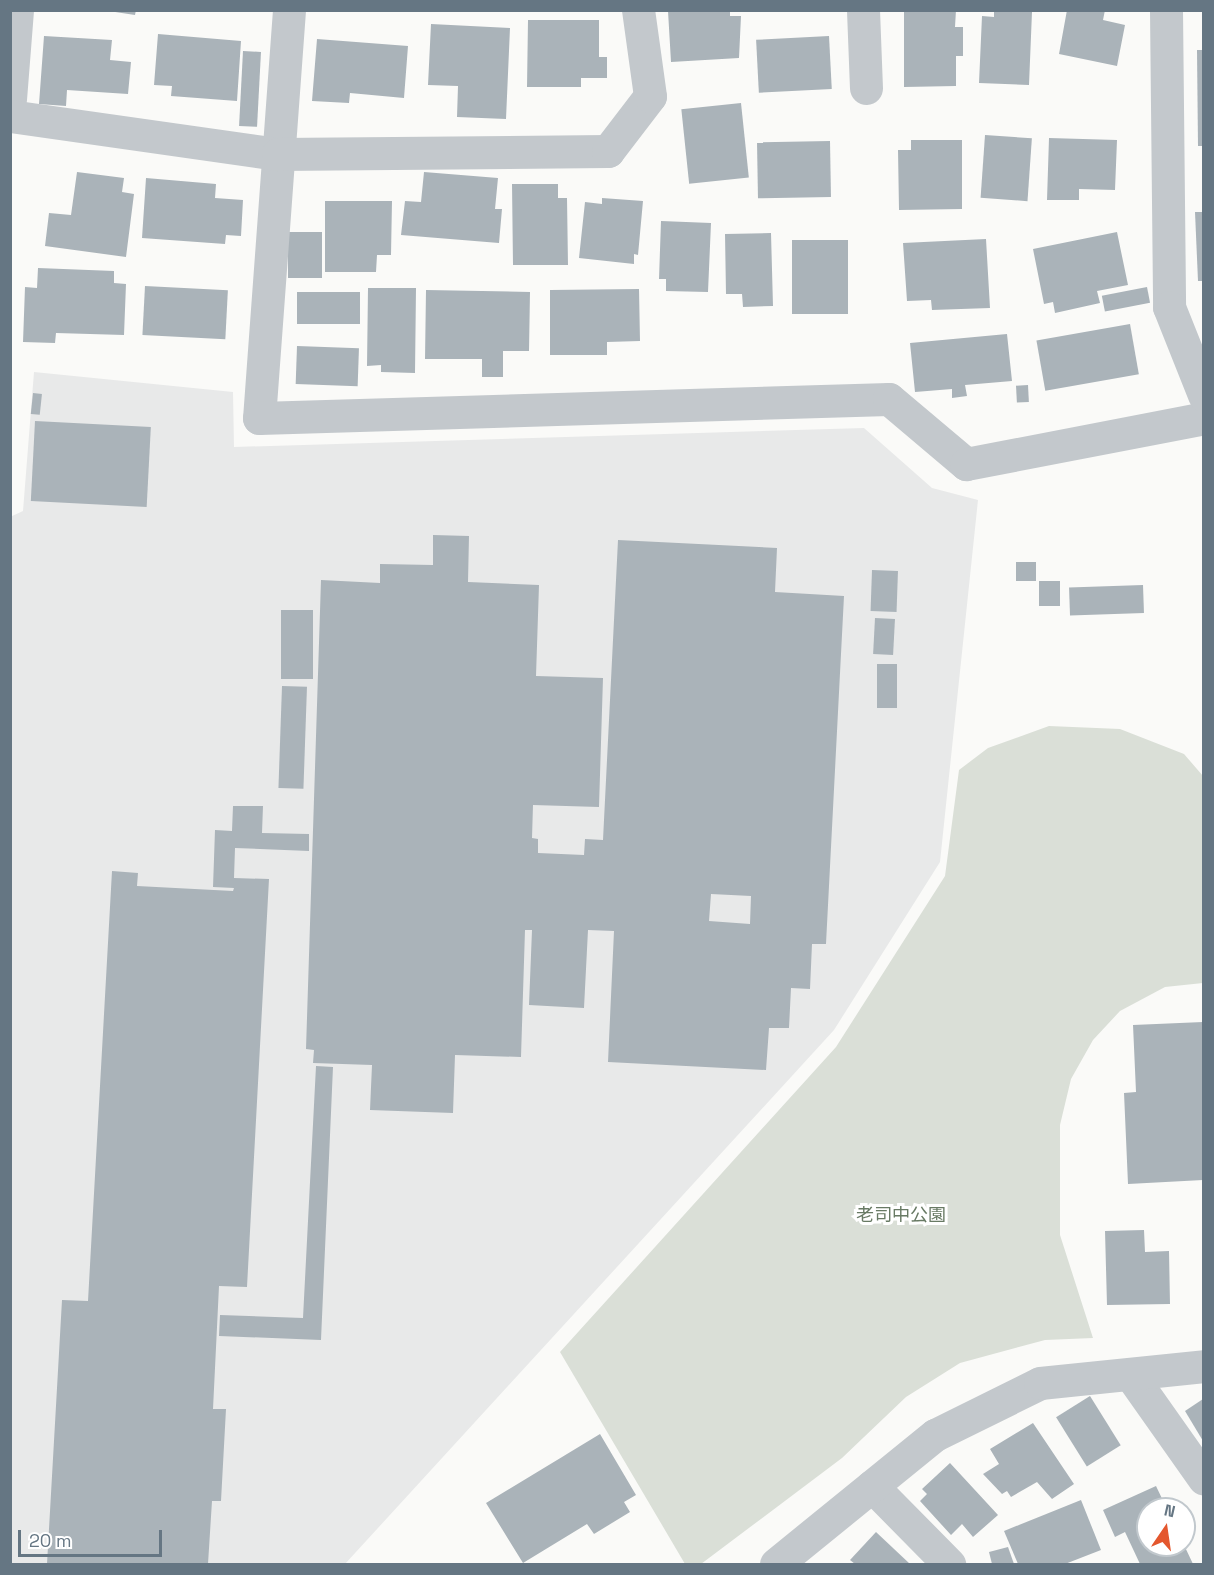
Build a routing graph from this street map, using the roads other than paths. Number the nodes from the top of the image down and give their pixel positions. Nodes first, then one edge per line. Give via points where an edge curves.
1 (17, 10) edge
2 (289, 10) edge
3 (639, 10) edge
4 (863, 10) edge
5 (1166, 10) edge
6 (866, 88) dead end
7 (10, 99) edge
8 (10, 116) edge
9 (278, 154) junction
10 (1203, 395) edge
11 (1203, 418) edge
12 (1203, 1366) edge
13 (1130, 1374) junction
14 (1203, 1479) edge
15 (872, 1486) junction
16 (776, 1564) edge
17 (949, 1564) edge

1 - 7 street
2 - 9 street
3 - 9 street via 650,96 608,152
4 - 6 street
5 - 10 street via 1169,307
8 - 9 street
9 - 11 street via 258,418 889,399 966,464
12 - 13 street
13 - 14 street
13 - 15 street via 1040,1383 935,1435
15 - 16 street
15 - 17 street

